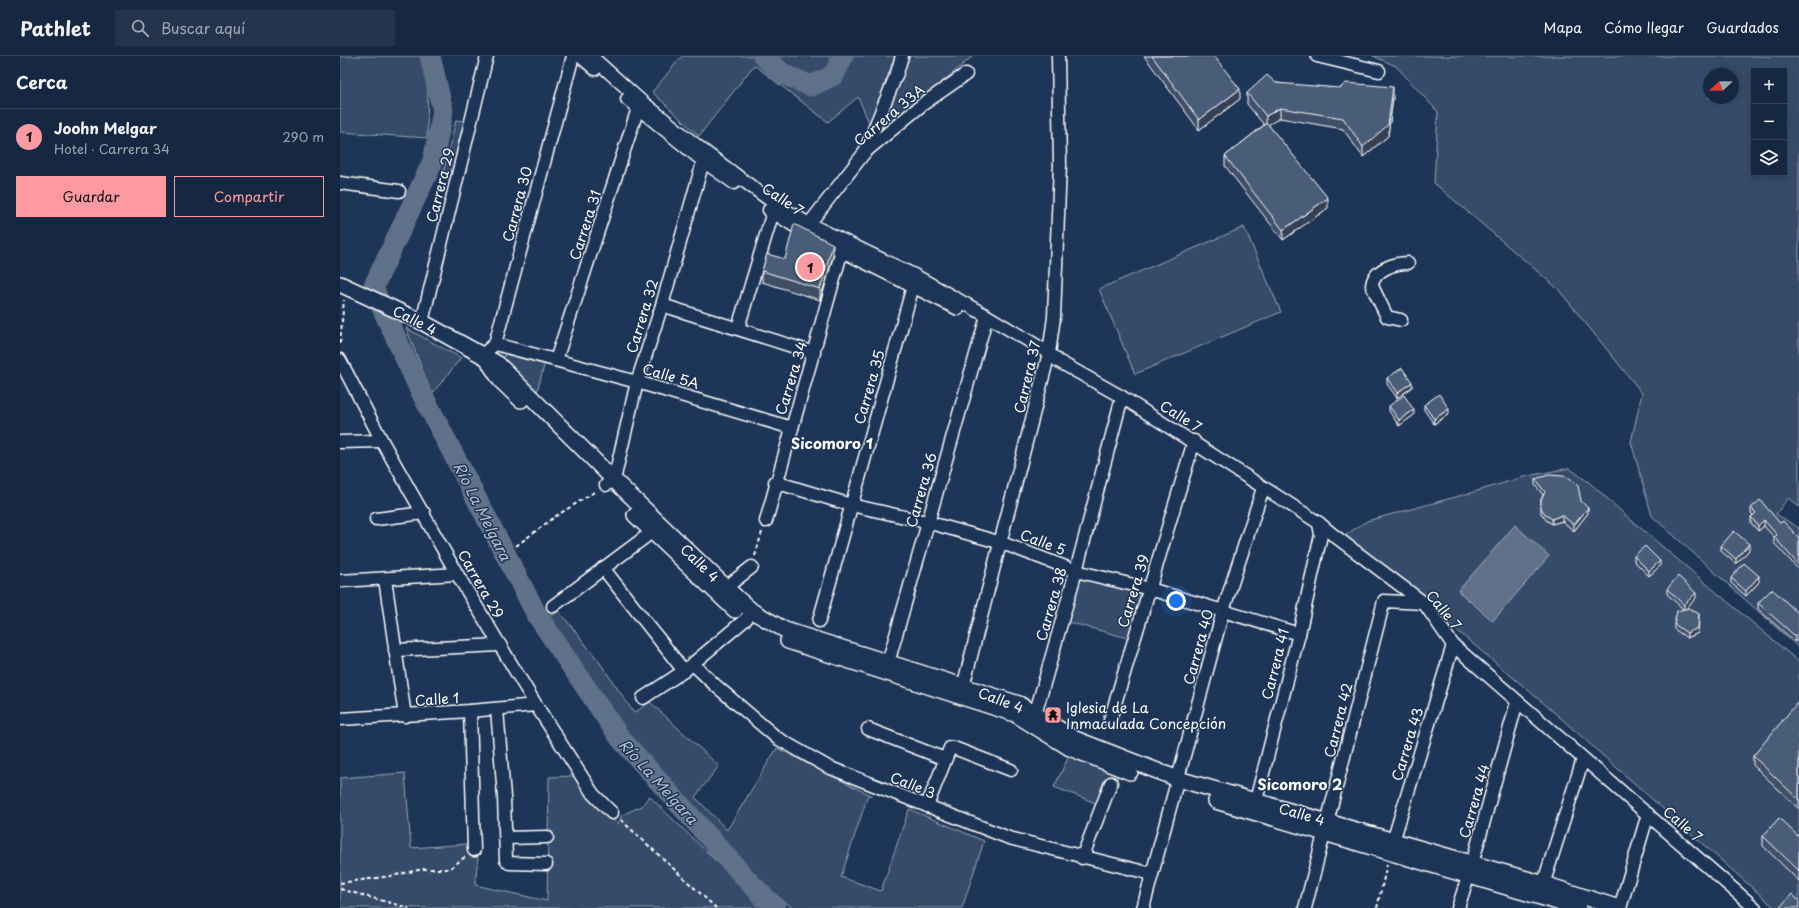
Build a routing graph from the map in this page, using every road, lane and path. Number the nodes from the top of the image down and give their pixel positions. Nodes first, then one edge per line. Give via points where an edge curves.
1 (487, 56) edge
2 (573, 56) edge
3 (580, 56) edge
4 (591, 56) edge
5 (902, 56) edge
6 (1058, 56) edge
7 (1317, 56) edge
8 (1379, 71) dead end
9 (966, 74) dead end
10 (639, 105) junction
11 (865, 152) junction
12 (704, 157) junction
13 (340, 183) edge
14 (399, 192) dead end
15 (774, 208) junction
16 (808, 224) junction
17 (844, 246) junction
18 (1408, 263) dead end
19 (915, 281) junction
20 (343, 285) edge
21 (662, 305) junction
22 (986, 319) junction
23 (1401, 320) dead end
24 (422, 322) junction
25 (738, 328) junction
26 (340, 343) edge
27 (495, 344) junction
28 (814, 353) junction
29 (485, 357) junction
30 (1051, 358) junction
31 (340, 360) edge
32 (556, 360) junction
33 (637, 382) junction
34 (1122, 397) junction
35 (792, 428) junction
36 (382, 441) junction
37 (1194, 441) junction
38 (340, 442) edge
39 (776, 482) junction
40 (610, 483) junction
41 (1263, 488) junction
42 (851, 505) junction
43 (424, 513) junction
44 (376, 519) dead end
45 (766, 521) joint
46 (927, 522) junction
47 (1319, 523) junction
48 (652, 532) junction
49 (1002, 543) junction
50 (516, 546) dead end
51 (752, 567) joint
52 (603, 568) junction
53 (1076, 571) junction
54 (457, 574) junction
55 (385, 579) junction
56 (340, 581) edge
57 (1150, 589) junction
58 (721, 590) junction
59 (1424, 603) junction
60 (553, 606) dead end
61 (1223, 611) junction
62 (749, 615) junction
63 (819, 621) dead end
64 (1299, 634) junction
65 (500, 645) junction
66 (1453, 645) junction
67 (395, 650) junction
68 (688, 667) junction
69 (887, 668) junction
70 (962, 691) junction
71 (643, 698) dead end
72 (1517, 702) junction
73 (536, 705) junction
74 (497, 709) junction
75 (470, 711) junction
76 (405, 716) junction
77 (340, 719) edge
78 (1034, 720) junction
79 (1110, 720) dead end
80 (868, 729) dead end
81 (945, 759) junction
82 (1583, 759) junction
83 (1011, 770) dead end
84 (1111, 783) dead end
85 (1177, 784) junction
86 (927, 806) junction
87 (1254, 806) junction
88 (612, 813) joint
89 (1648, 814) junction
90 (1326, 827) junction
91 (547, 837) dead end
92 (506, 838) junction
93 (1392, 846) junction
94 (474, 850) joint
95 (1082, 858) junction
96 (546, 864) dead end
97 (1470, 870) junction
98 (1152, 874) junction
99 (340, 883) edge
100 (340, 889) edge
101 (1542, 890) junction
102 (409, 908) edge
103 (716, 908) edge
104 (1143, 908) edge
105 (1305, 908) edge
106 (1377, 908) edge
107 (1458, 908) edge
108 (1578, 908) edge
109 (1620, 908) edge
110 (1755, 908) edge

1 - 24 street, Carrera 29
2 - 27 street, Carrera 30
3 - 10 street, Calle 7
4 - 10 street, Calle 7
5 - 11 street
6 - 30 street, Carrera 37 via 1060,165
7 - 8 street
9 - 11 street, Carrera 33A via 923,104
10 - 12 street, Calle 7
10 - 32 street, Carrera 31
11 - 16 street, Carrera 33A
12 - 15 street, Calle 7
12 - 21 street, Carrera 32
13 - 14 street
15 - 16 street, Calle 7
15 - 17 street, Calle 7 via 804,232
15 - 25 street
16 - 17 street, Calle 7
17 - 19 street, Calle 7
17 - 28 street, Carrera 34
18 - 23 street via 1389,266 1375,278 1372,286 1387,316
19 - 22 street, Calle 7
19 - 42 street, Carrera 35
20 - 24 main road, Calle 4
20 - 26 path
21 - 25 street
21 - 33 street, Carrera 32
22 - 30 street, Calle 7
22 - 46 street, Carrera 36
24 - 29 main road, Calle 4
25 - 28 street
27 - 29 street
27 - 32 street, Calle 5A
28 - 35 street, Carrera 34
29 - 40 main road, Calle 4 via 507,372
30 - 34 street, Calle 7
30 - 49 street, Carrera 37
31 - 36 street, Carrera 29
32 - 33 street, Calle 5A
33 - 35 street, Calle 5A
33 - 40 street, Carrera 32
34 - 37 street, Calle 7
34 - 53 street, Carrera 38
35 - 39 street, Carrera 34
36 - 38 street
36 - 43 street, Carrera 29
37 - 41 street, Calle 7
37 - 57 street, Carrera 39
39 - 42 street, Calle 5
39 - 45 street, Carrera 34
40 - 48 main road, Calle 4
40 - 50 path via 556,516
40 - 58 main road, Calle 4
41 - 47 street, Calle 7
41 - 61 street, Carrera 40
42 - 46 street, Calle 5
42 - 63 street, Carrera 35
43 - 44 street
43 - 54 street, Carrera 29
45 - 51 path
46 - 49 street, Calle 5
46 - 69 street, Carrera 36
47 - 59 street, Calle 7
47 - 64 street, Carrera 41 via 1321,535
48 - 52 street
48 - 58 main road, Calle 4
49 - 53 street, Calle 5
49 - 70 street, Carrera 37
51 - 58 street
52 - 60 street
52 - 68 street, Calle 3
53 - 57 street, Calle 5
53 - 78 street, Carrera 38
54 - 55 street
54 - 65 street, Carrera 29
55 - 56 street
55 - 67 street
57 - 61 street, Calle 5
57 - 79 street, Carrera 39
58 - 62 main road, Calle 4
59 - 66 street, Calle 7
59 - 90 street, Carrera 42 via 1384,601
61 - 64 street, Calle 5
61 - 85 street, Carrera 40
62 - 68 street
62 - 69 main road, Calle 4
64 - 87 street, Carrera 41
65 - 67 street
65 - 73 street, Carrera 29
66 - 72 street, Calle 7
66 - 93 street, Carrera 43
67 - 76 street
68 - 71 street
68 - 86 street, Calle 3 via 715,684 777,738 828,767
69 - 70 main road, Calle 4
70 - 78 main road, Calle 4 via 1019,704
72 - 82 street, Calle 7
72 - 97 street, Carrera 44
73 - 74 street, Calle 1
73 - 88 street, Carrera 29 via 593,794
74 - 75 street, Calle 1
74 - 92 street
75 - 76 street, Calle 1
75 - 94 street
76 - 77 street, Calle 1
78 - 85 main road, Calle 4
80 - 81 street
81 - 83 street via 950,748 954,748
81 - 86 street
82 - 89 street, Calle 7
82 - 101 street
84 - 95 street
85 - 87 main road, Calle 4
85 - 98 street, Carrera 40
86 - 95 street, Calle 3 via 1009,838
87 - 90 main road, Calle 4
88 - 103 path
89 - 109 street
89 - 110 street, Calle 7
90 - 93 main road, Calle 4
90 - 105 street, Carrera 42
91 - 92 street
92 - 96 street via 507,862
93 - 97 main road, Calle 4
93 - 106 path
94 - 99 path via 449,869 423,870
95 - 98 street, Calle 3
97 - 101 main road, Calle 4
97 - 107 street, Carrera 44
98 - 104 street, Carrera 40
100 - 102 path
101 - 108 main road, Calle 4
101 - 109 main road, Calle 4

